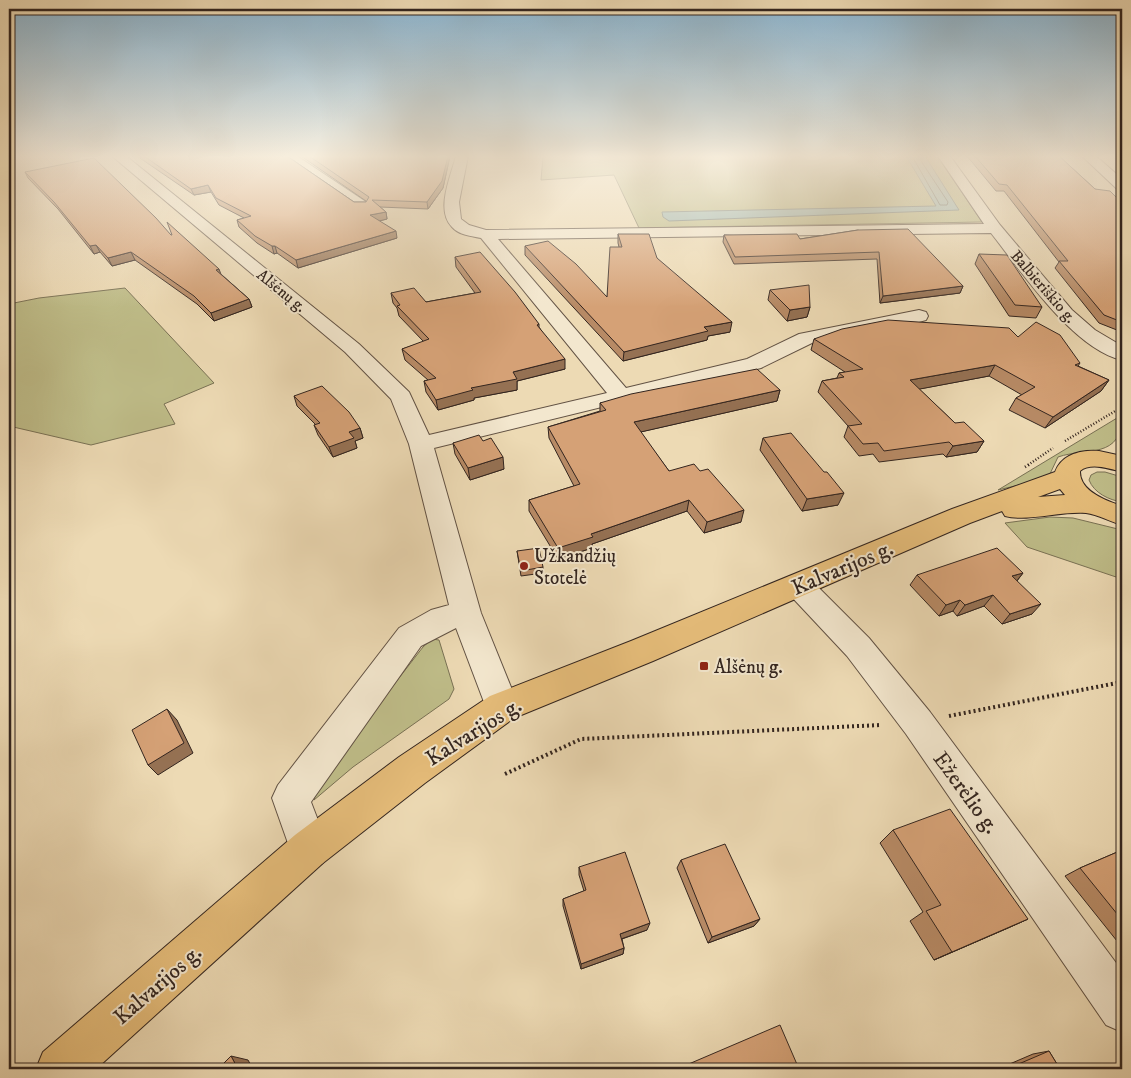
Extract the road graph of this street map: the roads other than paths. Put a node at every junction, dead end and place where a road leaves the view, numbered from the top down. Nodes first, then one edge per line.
1 (179, 206) edge
2 (451, 206) edge
3 (980, 206) edge
4 (995, 228) junction
5 (486, 235) junction
6 (919, 316) dead end
7 (1122, 354) edge
8 (620, 395) junction
9 (421, 444) junction
10 (1117, 457) edge
11 (1067, 477) junction
12 (1092, 504) junction
13 (961, 516) junction
14 (1122, 516) edge
15 (798, 585) junction
16 (466, 613) junction
17 (502, 707) junction
18 (310, 849) junction
19 (1122, 1009) edge
20 (60, 1069) edge

1 - 9 street, Alšėnų g.
2 - 5 street
3 - 4 street, Balbieriškio g.
4 - 5 street
4 - 7 street, Balbieriškio g.
5 - 8 street
6 - 8 street
8 - 9 street
9 - 16 street, Alšėnų g.
10 - 11 main road
11 - 12 main road
11 - 13 main road, Kalvarijos g.
12 - 13 main road, Kalvarijos g.
12 - 14 main road
13 - 15 main road, Kalvarijos g.
15 - 17 main road, Kalvarijos g.
15 - 19 street, Ežerėlio g.
16 - 17 street, Alšėnų g.
16 - 18 street
17 - 18 main road, Kalvarijos g.
18 - 20 main road, Kalvarijos g.

